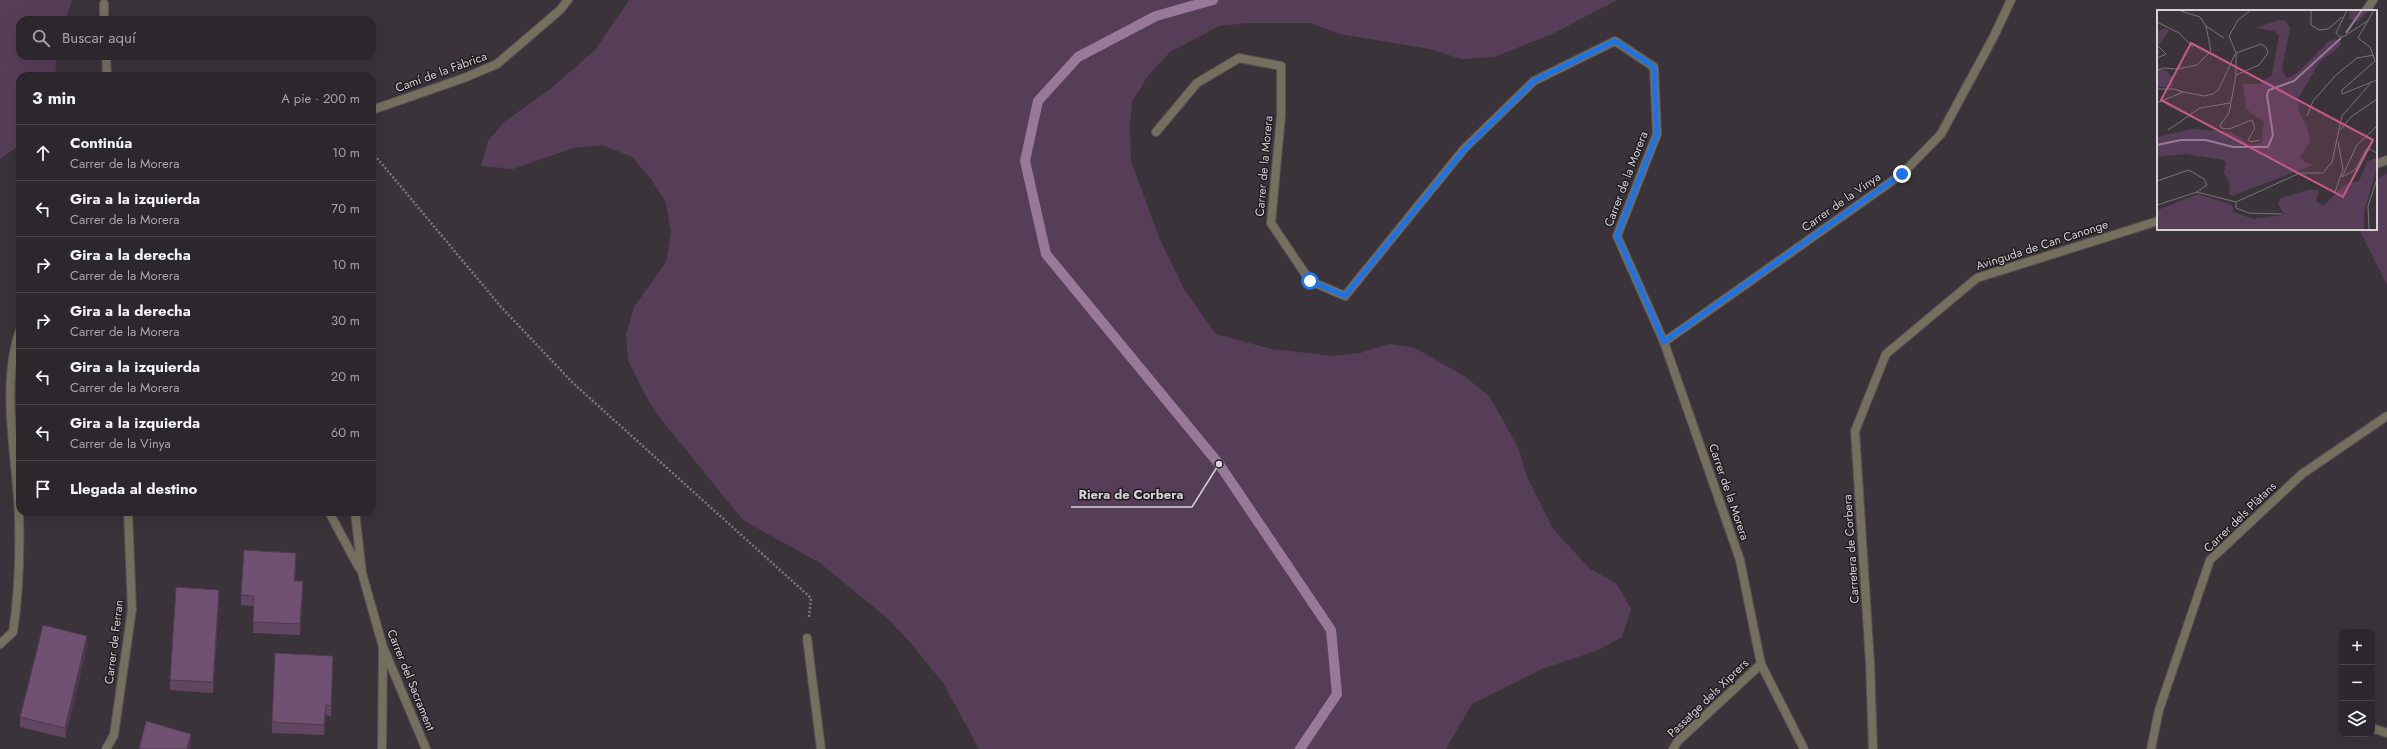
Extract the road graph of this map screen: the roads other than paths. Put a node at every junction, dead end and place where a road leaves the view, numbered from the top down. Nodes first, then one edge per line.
1 (568, 0) edge
2 (2011, 0) edge
3 (2373, 0) edge
4 (104, 4) dead end
5 (2367, 10) edge
6 (104, 16) edge
7 (106, 60) edge
8 (107, 72) edge
9 (376, 109) edge
10 (1156, 132) dead end
11 (2387, 160) edge
12 (2377, 164) edge
13 (2157, 220) edge
14 (16, 341) edge
15 (1664, 342) junction
16 (1886, 354) joint
17 (2387, 416) edge
18 (16, 469) edge
19 (19, 516) edge
20 (128, 516) edge
21 (331, 516) edge
22 (355, 516) edge
23 (362, 573) junction
24 (808, 638) road end
25 (0, 644) edge
26 (383, 647) junction
27 (1761, 664) junction
28 (2375, 729) edge
29 (2387, 733) edge
30 (106, 749) edge
31 (382, 749) edge
32 (426, 749) edge
33 (820, 749) edge
34 (1673, 749) edge
35 (1804, 749) edge
36 (1873, 749) edge
37 (2151, 749) edge

1 - 9 street, Camí de la Fàbrica
2 - 15 street, Carrer de la Vinya
3 - 5 street
4 - 6 street
7 - 8 street
10 - 15 street, Carrer de la Morera
11 - 12 street
13 - 16 street, Avinguda de Can Canonge
14 - 18 street
15 - 27 street, Carrer de la Morera
16 - 36 street, Carretera de Corbera
17 - 37 street, Carrer dels Plàtans
19 - 25 street
20 - 30 street, Carrer de Ferran
21 - 23 street
22 - 23 street
23 - 26 street, Carrer del Sacrament
24 - 33 street
26 - 31 street
26 - 32 street, Carrer del Sacrament
27 - 34 street, Passatge dels Xiprers
27 - 35 street, Carrer de la Morera
28 - 29 street

